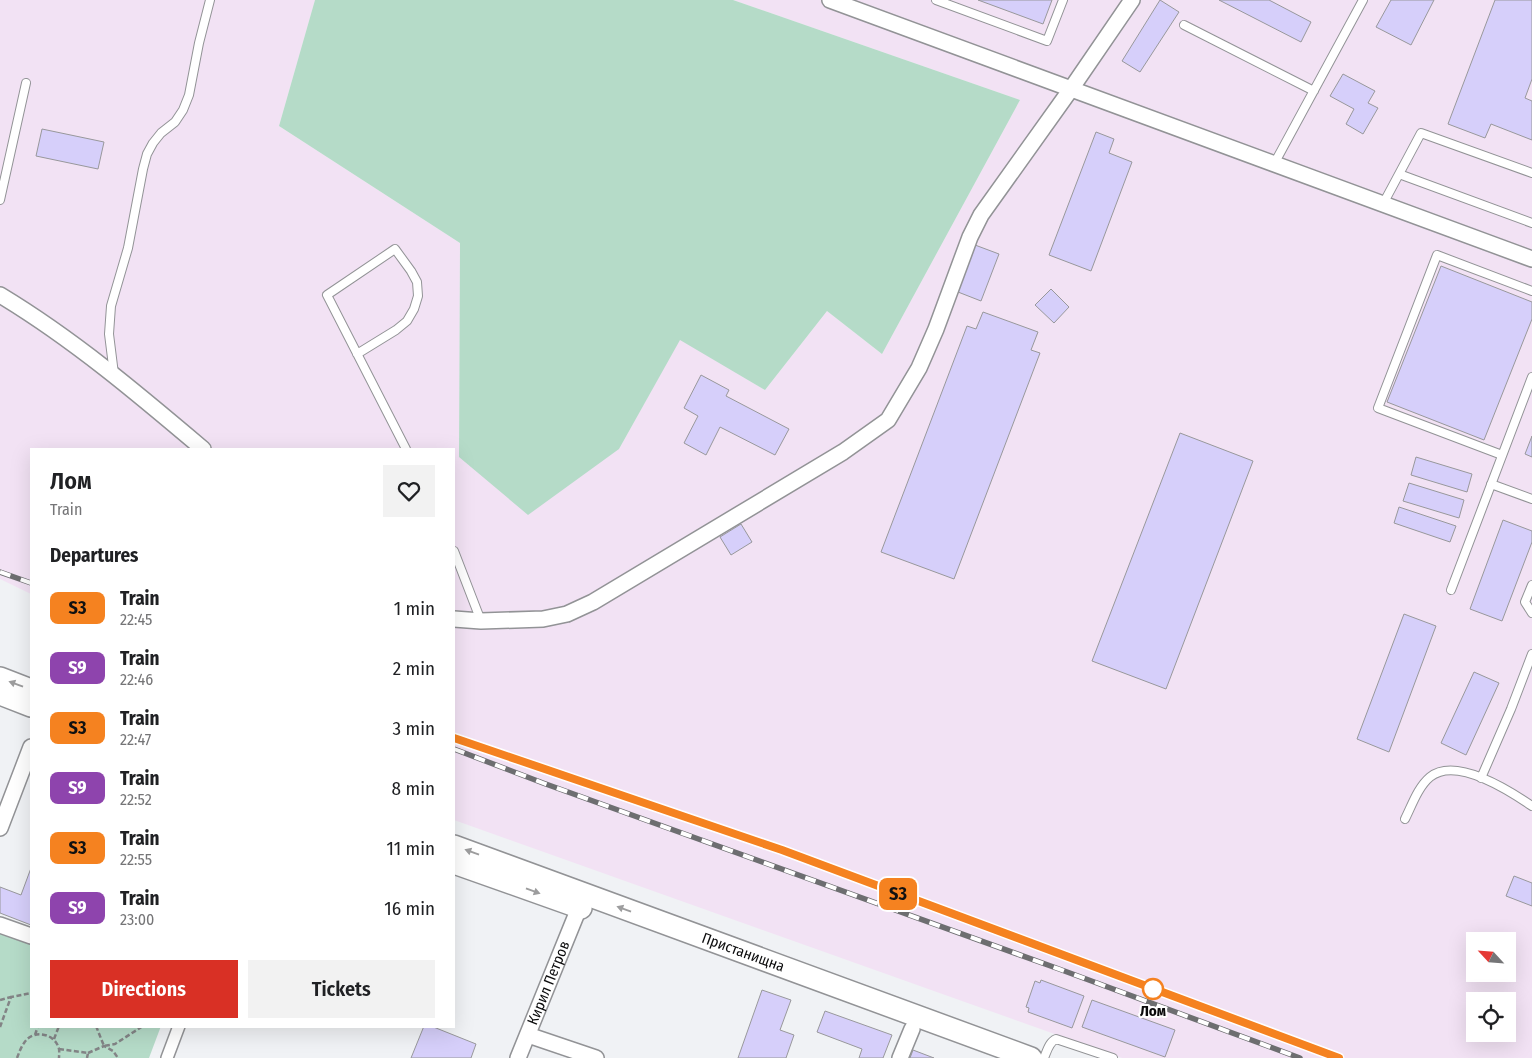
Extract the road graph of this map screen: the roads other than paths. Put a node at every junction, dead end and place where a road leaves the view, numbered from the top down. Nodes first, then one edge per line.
1 (210, 0) edge
2 (830, 0) edge
3 (936, 0) edge
4 (1063, 0) edge
5 (1132, 0) edge
6 (1363, 0) edge
7 (1184, 25) dead end
8 (26, 84) dead end
9 (1071, 89) junction
10 (1314, 91) junction
11 (1274, 164) junction
12 (1532, 173) edge
13 (1398, 174) junction
14 (0, 200) edge
15 (1383, 204) junction
16 (1532, 223) edge
17 (1532, 259) edge
18 (1532, 291) edge
19 (0, 295) edge
20 (357, 354) junction
21 (114, 375) junction
22 (1532, 377) edge
23 (202, 448) edge
24 (405, 448) edge
25 (1502, 455) junction
26 (1491, 484) junction
27 (1532, 499) edge
28 (455, 555) edge
29 (1532, 585) edge
30 (1451, 590) dead end
31 (1532, 613) edge
32 (455, 619) edge
33 (481, 621) junction
34 (1532, 654) edge
35 (0, 678) edge
36 (30, 690) edge
37 (0, 694) edge
38 (30, 706) edge
39 (30, 750) edge
40 (1481, 778) junction
41 (1532, 806) edge
42 (1405, 819) dead end
43 (0, 828) edge
44 (455, 846) edge
45 (455, 863) edge
46 (579, 908) junction
47 (0, 925) edge
48 (30, 936) edge
49 (178, 1028) edge
50 (912, 1029) junction
51 (528, 1035) junction
52 (167, 1058) edge
53 (518, 1058) edge
54 (596, 1058) edge
55 (900, 1058) edge
56 (988, 1058) edge
57 (1031, 1058) edge
58 (1044, 1058) edge
59 (1113, 1058) edge

1 - 21 lane
2 - 9 street
3 - 4 lane
5 - 9 street
6 - 10 lane
7 - 10 lane
8 - 14 lane
9 - 11 street
9 - 33 street
10 - 11 lane
11 - 15 street
12 - 13 lane
13 - 15 lane
13 - 16 lane
15 - 17 street
18 - 25 lane
19 - 21 street
20 - 20 lane
20 - 24 lane
21 - 23 street
22 - 25 lane
25 - 26 lane
26 - 27 lane
26 - 30 lane
28 - 33 lane
29 - 31 lane
32 - 33 street
34 - 40 lane
36 -> 35 main road
37 - 38 main road
39 - 43 street
40 - 41 lane
40 - 42 lane
57 -> 44 main road, Пристанищна
45 -> 46 main road, Пристанищна
46 - 50 main road, Пристанищна
46 - 51 street, Кирил Петров
47 - 48 street
49 - 52 street
50 - 55 street
50 - 56 main road, Пристанищна
51 - 53 street, Кирил Петров
51 - 54 street
58 - 59 lane

